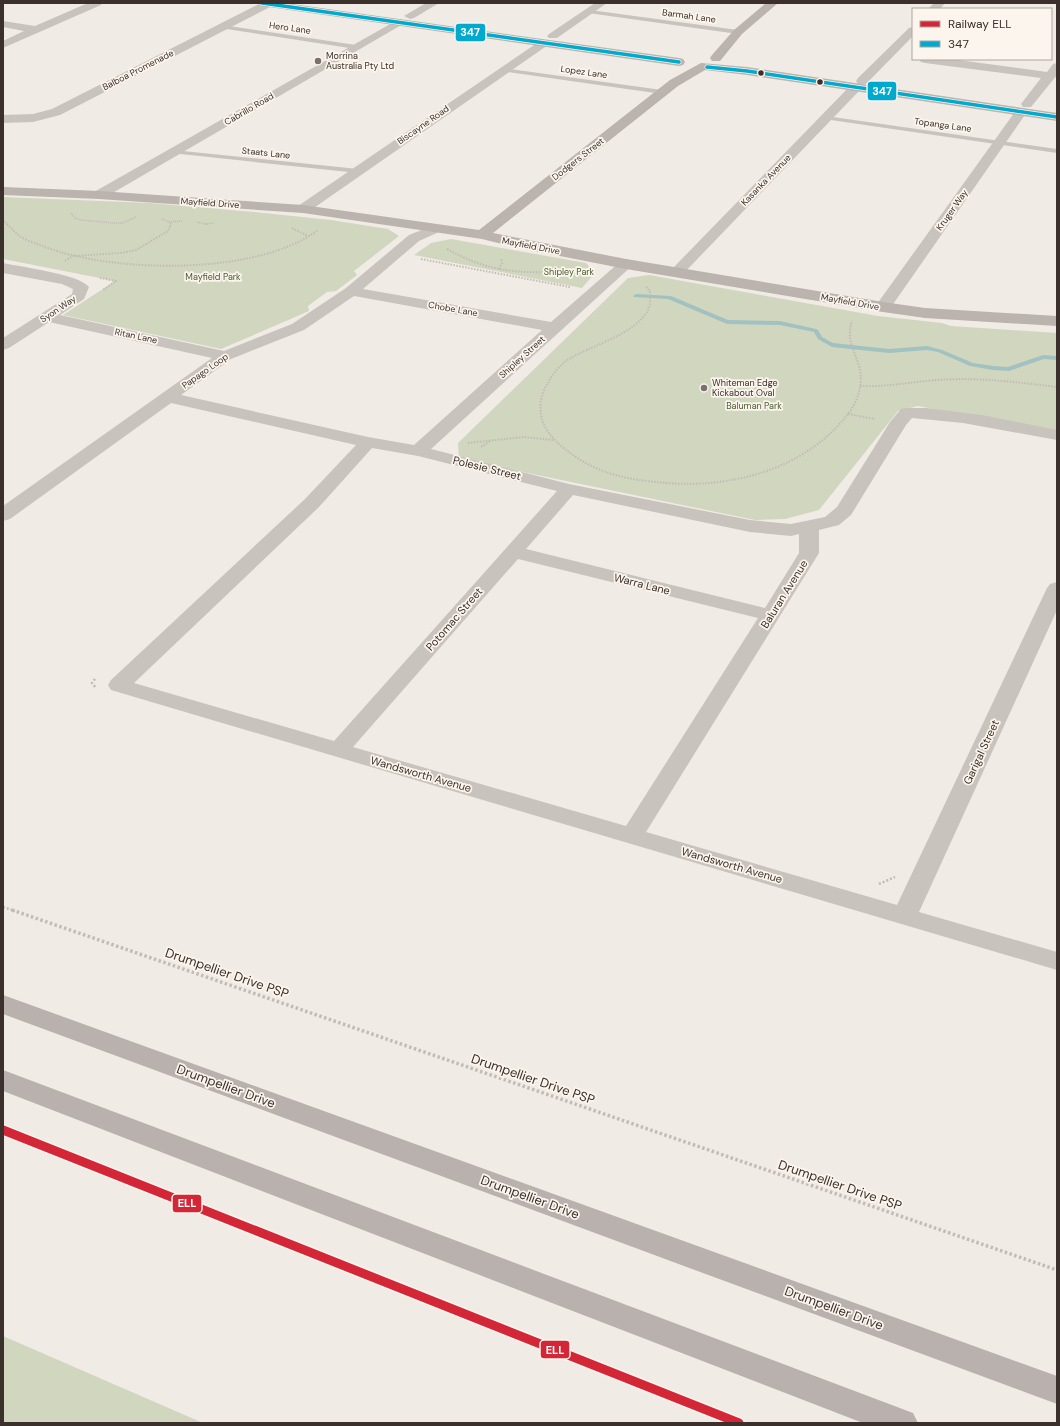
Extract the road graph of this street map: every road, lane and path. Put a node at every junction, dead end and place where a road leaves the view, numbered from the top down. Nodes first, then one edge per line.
1 (265, 3) edge
2 (315, 3) edge
3 (434, 3) edge
4 (602, 3) edge
5 (773, 3) edge
6 (64, 4) dead end
7 (91, 5) edge
8 (590, 12) junction
9 (410, 16) junction
10 (399, 22) junction
11 (3, 24) edge
12 (222, 27) junction
13 (37, 30) junction
14 (912, 31) edge
15 (738, 32) junction
16 (548, 40) junction
17 (3, 45) edge
18 (713, 45) dead end
19 (356, 47) junction
20 (889, 54) junction
21 (901, 56) dead end
22 (684, 60) junction
23 (936, 60) edge
24 (710, 61) junction
25 (503, 70) junction
26 (1053, 71) edge
27 (674, 83) junction
28 (858, 84) junction
29 (662, 92) junction
30 (1024, 108) junction
31 (1057, 108) edge
32 (1057, 117) edge
33 (826, 118) junction
34 (3, 119) edge
35 (1000, 142) junction
36 (1057, 151) edge
37 (173, 152) junction
38 (358, 171) junction
39 (3, 191) edge
40 (99, 195) junction
41 (303, 209) junction
42 (160, 218) dead end
43 (3, 220) edge
44 (322, 227) dead end
45 (434, 229) junction
46 (482, 235) junction
47 (414, 238) junction
48 (73, 256) junction
49 (421, 259) dead end
50 (626, 264) junction
51 (60, 265) dead end
52 (3, 268) edge
53 (560, 272) dead end
54 (677, 272) junction
55 (100, 278) dead end
56 (102, 290) dead end
57 (351, 291) junction
58 (594, 291) junction
59 (651, 293) dead end
60 (883, 307) junction
61 (47, 317) junction
62 (854, 317) dead end
63 (1057, 321) edge
64 (555, 327) junction
65 (3, 345) edge
66 (225, 356) junction
67 (860, 386) junction
68 (1057, 386) edge
69 (167, 397) junction
70 (848, 414) junction
71 (877, 420) dead end
72 (1057, 435) edge
73 (434, 438) junction
74 (553, 440) junction
75 (368, 442) junction
76 (418, 451) junction
77 (569, 489) junction
78 (3, 515) edge
79 (809, 527) junction
80 (513, 552) junction
81 (1057, 588) edge
82 (770, 615) junction
83 (339, 749) junction
84 (632, 836) junction
85 (921, 882) junction
86 (876, 885) dead end
87 (3, 907) edge
88 (905, 916) junction
89 (1057, 961) edge
90 (3, 1004) edge
91 (3, 1080) edge
92 (1057, 1270) edge
93 (1057, 1390) edge
94 (901, 1423) edge

1 - 10 street
1 - 12 street, Balboa Promenade
2 - 9 street
3 - 9 street
4 - 8 street, Biscayne Road
5 - 15 street
6 - 7 street
7 - 13 street
8 - 15 lane, Barmah Lane
8 - 16 street, Biscayne Road
9 - 16 street
10 - 16 street
10 - 19 street, Cabrillo Road
11 - 13 street
12 - 19 lane, Hero Lane
12 - 34 street, Balboa Promenade
13 - 17 street
14 - 20 street, Kasanka Avenue
15 - 18 street
15 - 24 street, Dodgers Street
16 - 22 street
16 - 25 street, Biscayne Road
19 - 37 street, Cabrillo Road
20 - 21 street
20 - 28 street, Kasanka Avenue
22 - 24 street
22 - 27 street, Dodgers Street
23 - 26 street
24 - 27 street, Dodgers Street
24 - 28 street
25 - 29 lane, Lopez Lane
25 - 38 street, Biscayne Road
26 - 30 street, Kruger Way
27 - 29 street, Dodgers Street
28 - 30 street
28 - 33 street, Kasanka Avenue
29 - 46 street, Dodgers Street
30 - 31 street
30 - 32 street
30 - 35 street, Kruger Way
33 - 35 lane, Topanga Lane
33 - 54 street, Kasanka Avenue
35 - 36 lane, Topanga Lane
35 - 60 street, Kruger Way
37 - 38 lane, Staats Lane
37 - 40 street, Cabrillo Road
38 - 41 street, Biscayne Road
39 - 40 street, Mayfield Drive
40 - 41 street, Mayfield Drive
41 - 45 street, Mayfield Drive
42 - 48 path
43 - 48 path
44 - 48 path
45 - 46 street, Mayfield Drive
45 - 47 street, Papago Loop
46 - 50 street, Mayfield Drive
47 - 53 path
47 - 57 street, Papago Loop
48 - 51 path
49 - 58 path
50 - 54 street, Mayfield Drive
50 - 58 street, Shipley Street
52 - 61 street, Syon Way
54 - 60 street, Mayfield Drive
55 - 56 path
57 - 64 street, Chobe Lane
57 - 66 street, Papago Loop
58 - 64 street, Shipley Street
59 - 74 path
60 - 63 street, Mayfield Drive
61 - 65 street, Syon Way
61 - 66 street, Ritan Lane
62 - 67 path
64 - 73 street, Shipley Street
66 - 69 street, Papago Loop
67 - 68 path
67 - 70 path
69 - 75 street, Polesie Street
69 - 78 street, Papago Loop
70 - 71 path
70 - 74 path
72 - 79 street
73 - 74 path
73 - 76 street, Shipley Street
75 - 76 street, Polesie Street
75 - 83 street, Wandsworth Avenue
76 - 77 street, Polesie Street
77 - 79 street, Polesie Street
77 - 80 street, Potomac Street
79 - 82 street, Baluran Avenue
80 - 82 street, Warra Lane
80 - 83 street, Potomac Street
81 - 85 street, Garigal Street
82 - 84 street, Baluran Avenue
83 - 84 street, Wandsworth Avenue
84 - 88 street, Wandsworth Avenue
85 - 86 path
85 - 88 street, Garigal Street
87 - 92 path, Drumpellier Drive PSP
88 - 89 street, Wandsworth Avenue
90 - 93 main road, Drumpellier Drive
91 - 94 main road

